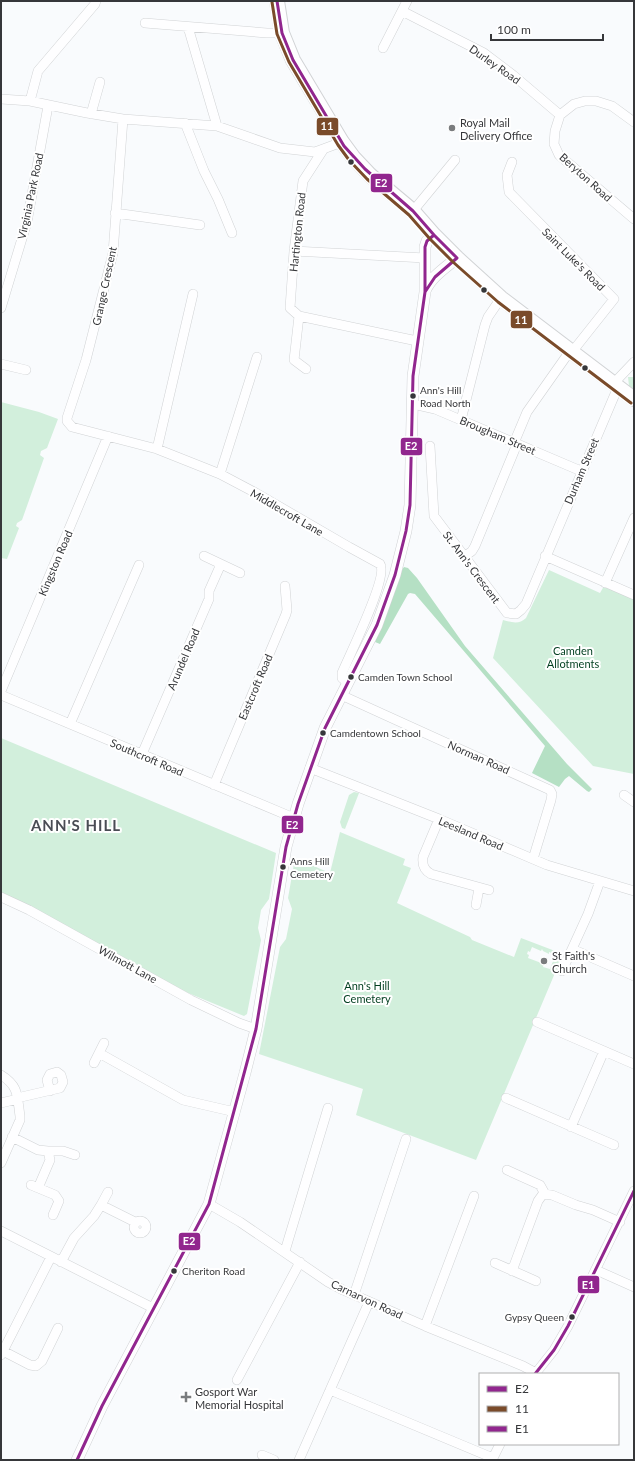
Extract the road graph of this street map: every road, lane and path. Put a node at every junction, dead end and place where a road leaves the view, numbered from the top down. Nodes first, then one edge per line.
1 (277, 1) edge
2 (407, 1) edge
3 (98, 4) edge
4 (402, 11) junction
5 (145, 23) dead end
6 (188, 27) junction
7 (282, 32) junction
8 (383, 48) dead end
9 (100, 82) dead end
10 (1, 99) edge
11 (30, 100) junction
12 (48, 106) junction
13 (91, 114) junction
14 (560, 115) junction
15 (123, 119) junction
16 (634, 122) edge
17 (185, 123) junction
18 (217, 126) junction
19 (342, 142) junction
20 (323, 150) junction
21 (455, 160) dead end
22 (512, 162) dead end
23 (413, 211) junction
24 (116, 213) junction
25 (634, 219) edge
26 (200, 225) dead end
27 (232, 233) dead end
28 (434, 235) junction
29 (294, 250) junction
30 (425, 258) junction
31 (457, 258) junction
32 (425, 292) junction
33 (193, 294) dead end
34 (501, 298) junction
35 (1, 308) edge
36 (299, 316) junction
37 (417, 341) junction
38 (571, 352) junction
39 (257, 357) dead end
40 (634, 362) edge
41 (1, 364) edge
42 (306, 369) dead end
43 (26, 370) dead end
44 (616, 386) junction
45 (634, 399) edge
46 (413, 404) junction
47 (461, 420) junction
48 (69, 424) joint
49 (108, 436) junction
50 (516, 443) junction
51 (430, 446) dead end
52 (157, 449) junction
53 (581, 471) junction
54 (220, 474) junction
55 (634, 518) edge
56 (204, 556) dead end
57 (546, 556) junction
58 (464, 557) junction
59 (221, 564) junction
60 (138, 565) dead end
61 (240, 573) dead end
62 (605, 583) junction
63 (285, 586) dead end
64 (634, 595) edge
65 (348, 683) junction
66 (1, 691) edge
67 (1, 695) edge
68 (341, 695) junction
69 (70, 724) junction
70 (142, 754) junction
71 (310, 768) junction
72 (214, 785) junction
73 (624, 795) dead end
74 (634, 802) edge
75 (294, 818) junction
76 (439, 819) junction
77 (533, 859) junction
78 (600, 881) junction
79 (479, 888) junction
80 (489, 890) dead end
81 (634, 891) edge
82 (1, 897) edge
83 (476, 904) dead end
84 (572, 949) junction
85 (562, 971) dead end
86 (634, 976) edge
87 (537, 1022) dead end
88 (256, 1029) junction
89 (104, 1043) dead end
90 (604, 1051) junction
91 (99, 1053) junction
92 (94, 1063) dead end
93 (634, 1064) edge
94 (1, 1075) edge
95 (50, 1091) dead end
96 (506, 1098) dead end
97 (18, 1099) junction
98 (1, 1103) edge
99 (328, 1108) dead end
100 (235, 1112) junction
101 (571, 1127) junction
102 (12, 1137) junction
103 (406, 1139) dead end
104 (614, 1145) dead end
105 (48, 1151) junction
106 (3, 1152) edge
107 (75, 1155) dead end
108 (1, 1162) edge
109 (507, 1170) dead end
110 (108, 1192) dead end
111 (545, 1194) junction
112 (474, 1196) dead end
113 (633, 1198) edge
114 (209, 1204) junction
115 (101, 1205) junction
116 (53, 1215) dead end
117 (135, 1222) dead end
118 (620, 1222) junction
119 (1, 1231) edge
120 (285, 1251) junction
121 (51, 1257) junction
122 (61, 1262) junction
123 (300, 1262) junction
124 (495, 1263) dead end
125 (596, 1270) junction
126 (512, 1271) junction
127 (536, 1281) dead end
128 (634, 1287) edge
129 (354, 1295) junction
130 (369, 1302) junction
131 (153, 1308) junction
132 (425, 1326) junction
133 (58, 1328) dead end
134 (2, 1353) edge
135 (536, 1373) edge
136 (237, 1380) dead end
137 (330, 1390) junction
138 (500, 1445) edge
139 (262, 1455) dead end
140 (493, 1459) edge
141 (77, 1460) edge
142 (274, 1460) edge
143 (299, 1460) edge

1 - 7 main road
2 - 4 street
3 - 11 street
4 - 8 street
4 - 14 street, Durley Road
5 - 6 street
6 - 7 street
6 - 18 street
7 - 19 main road
9 - 13 street
10 - 11 street
11 - 12 street
12 - 13 street
12 - 35 street, Virginia Park Road
13 - 15 street
14 - 16 street
14 - 25 street, Beryton Road
15 - 17 street
15 - 24 street, Grange Crescent
17 - 18 street
17 - 27 street
18 - 20 street
19 - 20 street
19 - 23 main road
20 - 29 street, Hartington Road
21 - 23 street
22 - 38 street, Saint Luke's Road
23 - 28 main road
24 - 26 street
24 - 48 street, Grange Crescent
28 - 30 street
28 - 31 main road
29 - 30 street
29 - 36 street, Hartington Road
30 - 32 street
31 - 32 street
31 - 34 main road
32 - 37 street
33 - 52 street
34 - 38 main road
34 - 47 street
36 - 37 street
36 - 42 street
37 - 46 street
38 - 44 main road
38 - 50 street
39 - 54 street
40 - 44 street, Durham Street
41 - 43 street
44 - 45 main road
44 - 53 street, Durham Street
46 - 47 street, Brougham Street
46 - 65 street
47 - 50 street, Brougham Street
48 - 49 street, Middlecroft Lane
49 - 52 street, Middlecroft Lane
49 - 66 street, Kingston Road
50 - 53 street, Brougham Street
50 - 58 street
51 - 58 street, St. Ann's Crescent
52 - 54 street, Middlecroft Lane
53 - 57 street, Durham Street
54 - 65 street, Middlecroft Lane
55 - 62 street
56 - 59 street
57 - 58 street, St. Ann's Crescent
57 - 62 street
59 - 61 street
59 - 70 street, Arundel Road
60 - 69 street
62 - 64 street
63 - 72 street, Eastcroft Road
65 - 68 street
67 - 69 street, Southcroft Road
68 - 71 street
68 - 77 street, Norman Road
69 - 70 street, Southcroft Road
70 - 72 street, Southcroft Road
71 - 75 street
71 - 76 street, Leesland Road
72 - 75 street, Southcroft Road
73 - 74 street
75 - 88 street
76 - 77 street, Leesland Road
76 - 79 street
77 - 78 street, Leesland Road
78 - 81 street, Leesland Road
78 - 84 street
79 - 80 street
79 - 83 street
82 - 88 street, Wilmott Lane
84 - 85 street
84 - 86 street
87 - 90 street
88 - 100 street
89 - 91 street
90 - 93 street
90 - 101 street
91 - 92 street
91 - 100 street
94 - 97 street
95 - 97 street
96 - 101 street
97 - 98 street
97 - 102 street
99 - 120 street
100 - 114 street
101 - 104 street
102 - 105 street
102 - 106 street
103 - 129 street
105 - 107 street
105 - 116 street
106 - 108 street
109 - 111 street
110 - 115 street
111 - 118 street
111 - 126 street
112 - 132 street
113 - 118 street
114 - 120 street, Carnarvon Road
114 - 131 street
115 - 117 street
115 - 122 street
118 - 125 street
119 - 121 street
120 - 123 street, Carnarvon Road
121 - 122 street
121 - 134 street
122 - 131 street
123 - 129 street, Carnarvon Road
123 - 136 street
124 - 126 street
125 - 128 street
125 - 135 street
126 - 127 street
129 - 130 street, Carnarvon Road
130 - 132 street, Carnarvon Road
130 - 137 street
131 - 141 street
132 - 135 street, Carnarvon Road
133 - 134 street
137 - 140 street
137 - 143 street
138 - 140 street
139 - 142 street

